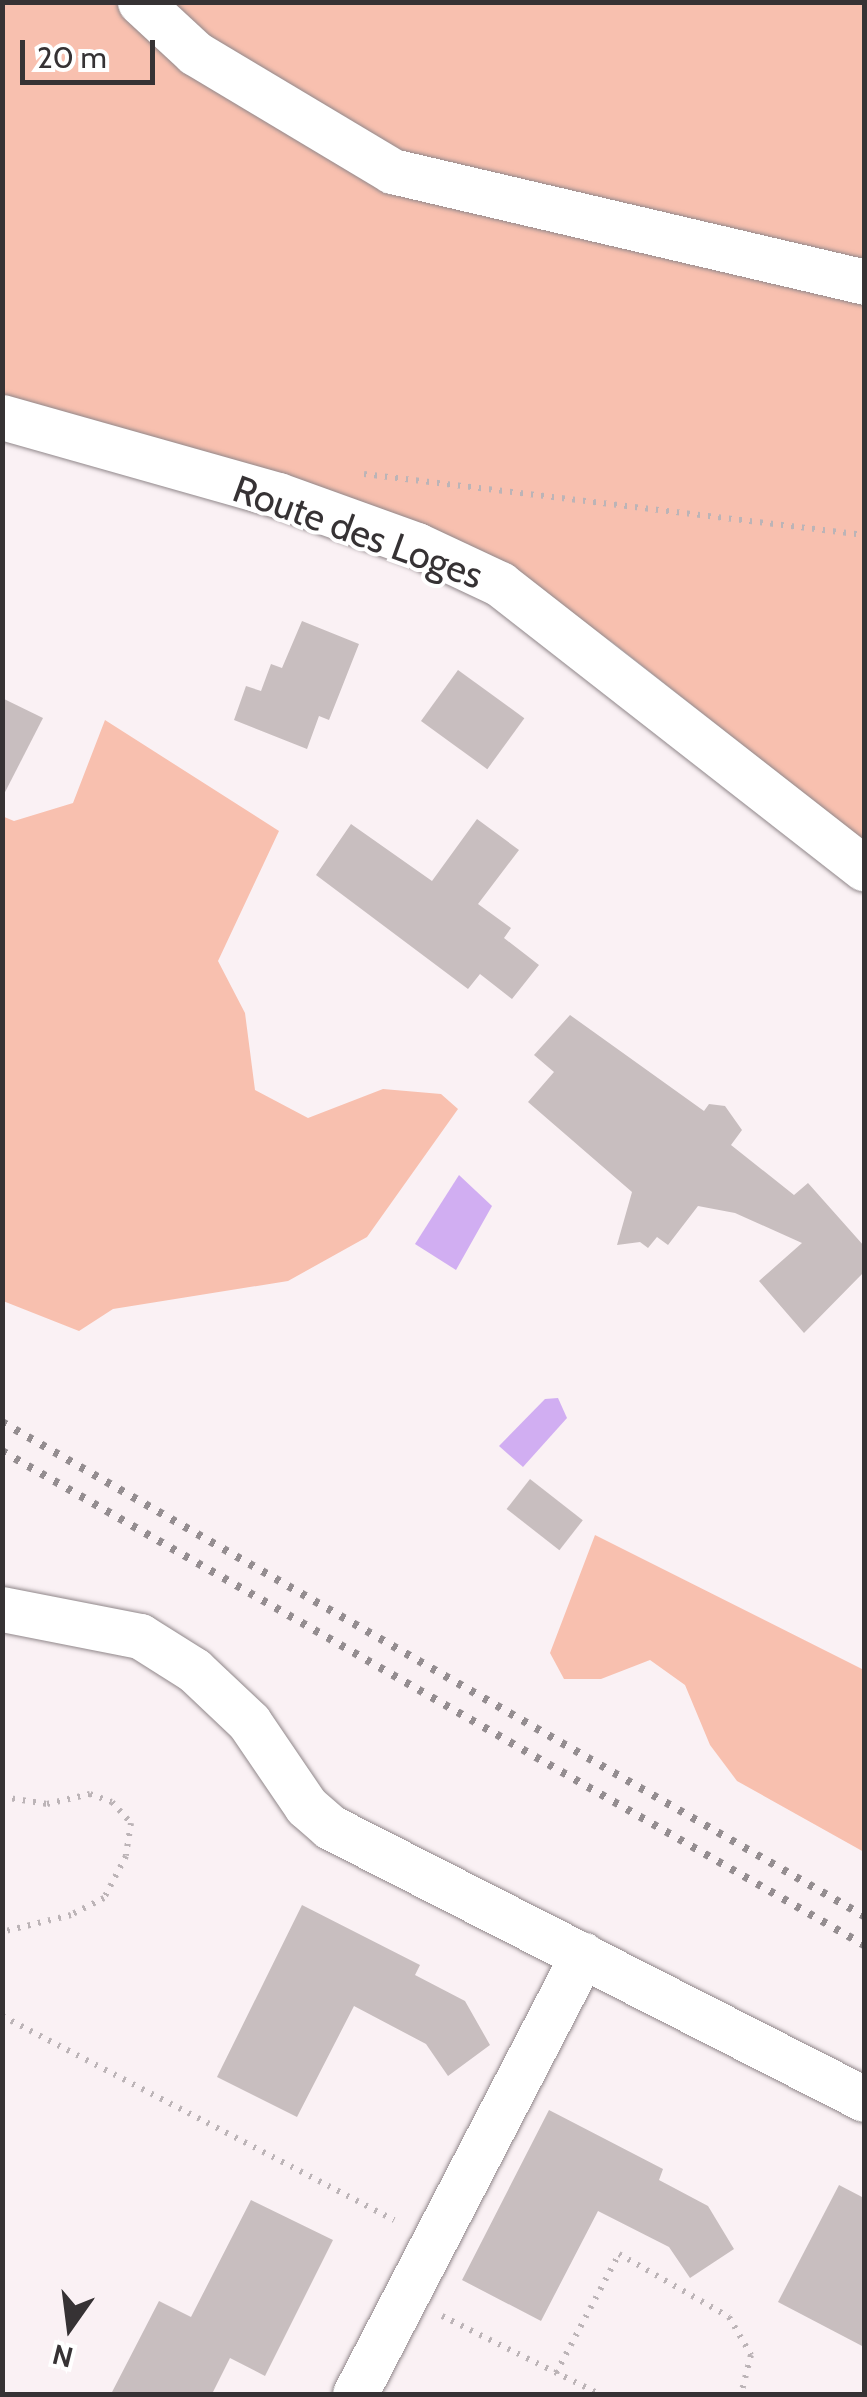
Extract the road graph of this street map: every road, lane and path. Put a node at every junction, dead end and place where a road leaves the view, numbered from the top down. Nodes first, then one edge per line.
1 (140, 2) edge
2 (864, 282) edge
3 (2, 417) edge
4 (351, 473) dead end
5 (864, 535) edge
6 (864, 868) edge
7 (2, 1609) edge
8 (2, 1796) edge
9 (2, 1932) edge
10 (583, 1956) junction
11 (2, 2016) edge
12 (864, 2098) edge
13 (434, 2242) junction
14 (405, 2298) junction
15 (556, 2373) junction
16 (355, 2394) edge
17 (599, 2394) edge
18 (741, 2394) edge

1 - 2 street
3 - 6 street, Route des Loges
4 - 5 path
7 - 10 street
8 - 9 path
10 - 12 street
10 - 13 street
11 - 13 path
13 - 14 street
14 - 15 path
14 - 16 street
15 - 17 path
15 - 18 path

